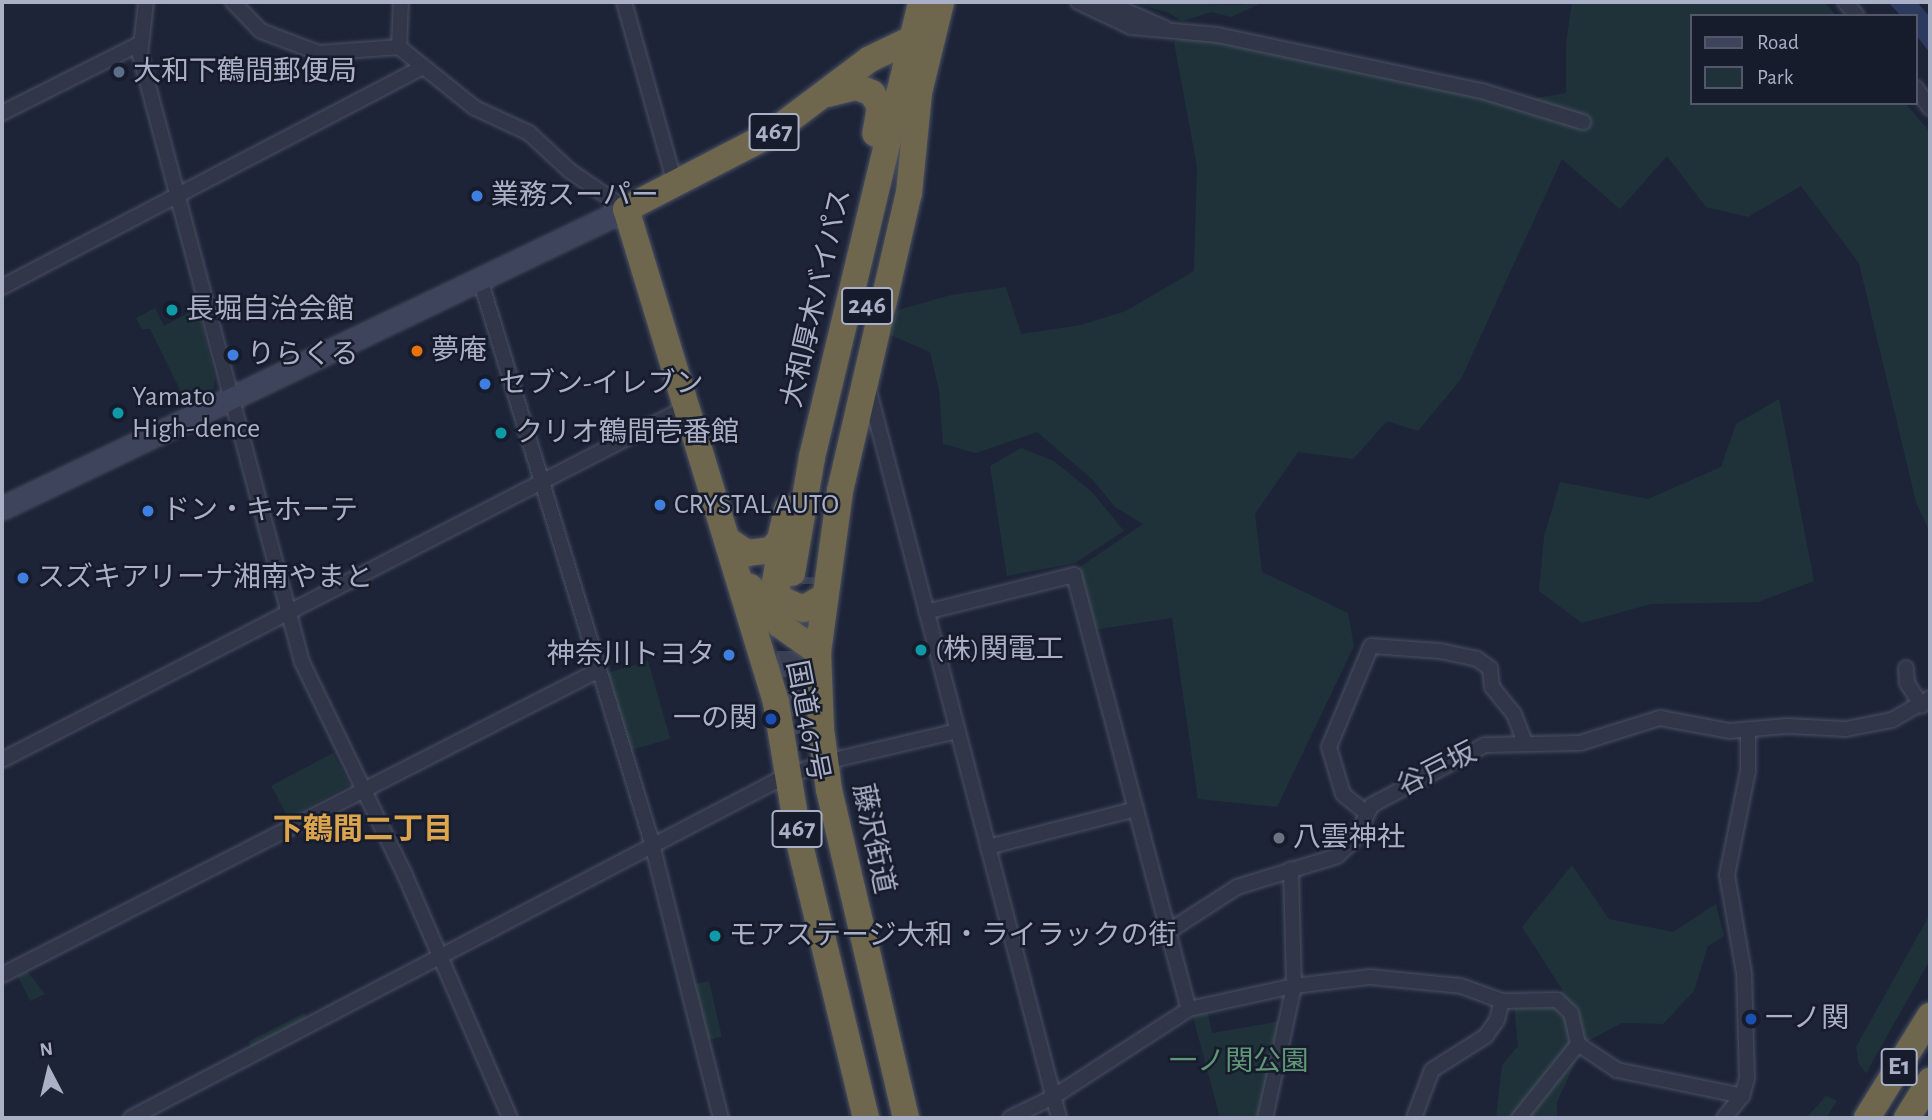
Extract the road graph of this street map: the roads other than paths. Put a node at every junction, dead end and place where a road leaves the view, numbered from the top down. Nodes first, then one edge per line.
1 (146, 2) edge
2 (233, 2) edge
3 (401, 2) edge
4 (624, 2) edge
5 (921, 2) edge
6 (941, 2) edge
7 (1078, 2) edge
8 (1106, 2) edge
9 (1170, 30) junction
10 (922, 38) junction
11 (139, 44) junction
12 (399, 47) junction
13 (422, 67) junction
14 (1918, 91) edge
15 (919, 92) junction
16 (827, 94) junction
17 (1930, 108) edge
18 (2, 113) edge
19 (1583, 122) dead end
20 (881, 137) junction
21 (675, 184) junction
22 (177, 194) junction
23 (626, 209) junction
24 (480, 279) junction
25 (2, 287) edge
26 (865, 376) junction
27 (232, 397) junction
28 (687, 407) junction
29 (541, 482) junction
30 (2, 508) edge
31 (784, 529) junction
32 (729, 541) junction
33 (809, 582) junction
34 (289, 612) junction
35 (926, 612) junction
36 (809, 647) junction
37 (766, 666) junction
38 (1906, 668) dead end
39 (599, 670) junction
40 (1926, 702) edge
41 (1748, 730) junction
42 (957, 731) junction
43 (1525, 742) junction
44 (2, 760) edge
45 (825, 762) junction
46 (787, 777) junction
47 (363, 790) junction
48 (1136, 809) junction
49 (1365, 812) junction
50 (653, 845) junction
51 (988, 848) junction
52 (1292, 869) junction
53 (1169, 931) junction
54 (440, 959) junction
55 (2, 975) edge
56 (1294, 986) junction
57 (1502, 1001) junction
58 (1189, 1009) junction
59 (1930, 1016) edge
60 (1578, 1044) junction
61 (1930, 1082) edge
62 (1742, 1096) junction
63 (1053, 1097) junction
64 (131, 1118) edge
65 (510, 1118) edge
66 (721, 1118) edge
67 (866, 1118) edge
68 (906, 1118) edge
69 (1010, 1118) edge
70 (1059, 1118) edge
71 (1265, 1118) edge
72 (1413, 1118) edge
73 (1519, 1118) edge
74 (1724, 1118) edge
75 (1867, 1118) edge
76 (1907, 1118) edge

1 - 11 street
2 - 12 street
3 - 12 street
4 - 21 street
5 - 10 highway, 246
6 - 10 highway, 246
7 - 9 street
8 - 9 street
9 - 19 street
10 - 15 highway, 大和厚木バイパス / 246
10 - 16 highway, 467
10 - 20 highway, 大和厚木バイパス / 246
11 - 18 street
11 - 22 street
12 - 13 street
13 - 22 street
13 - 23 street
14 - 17 street
15 - 26 highway
15 - 33 highway, 大和厚木バイパス / 246
16 - 20 highway
16 - 21 highway, 467
20 - 31 highway, 246
20 - 33 highway, 大和厚木バイパス / 246
21 - 23 highway, 467
22 - 25 street
22 - 27 street
23 - 24 street
23 - 28 highway, 国道467号 / 467
24 - 27 street
24 - 29 street
26 - 33 highway
26 - 35 street
27 - 30 street
27 - 34 street
28 - 29 street
28 - 32 highway, 国道467号 / 467
29 - 34 street
29 - 39 street
31 - 32 highway
31 - 33 highway
32 - 36 highway, 国道467号 / 467
32 - 37 highway, 国道467号 / 467
33 - 36 highway, 藤沢街道
34 - 44 street
34 - 47 street
35 - 42 street
35 - 48 street
36 - 37 highway
36 - 45 highway, 藤沢街道 / 467
37 - 46 highway, 国道467号 / 467
38 - 40 street
39 - 47 street
39 - 50 street
40 - 41 street, 谷戸坂
41 - 43 street, 谷戸坂
41 - 62 street
42 - 45 street
42 - 51 street
43 - 49 street, 谷戸坂
43 - 49 street
45 - 46 street
45 - 68 highway, 藤沢街道 / 467
46 - 50 street
46 - 67 highway, 国道467号 / 467
47 - 54 street
47 - 55 street
48 - 51 street
48 - 53 street
49 - 52 street, 谷戸坂
50 - 54 street
50 - 66 street
51 - 63 street
52 - 53 street, 谷戸坂
52 - 56 street
53 - 58 street
54 - 64 street
54 - 65 street
56 - 57 street
56 - 58 street
56 - 71 street
57 - 60 street
57 - 72 street
58 - 63 street
59 - 75 highway, E1
60 - 62 street
60 - 73 street
61 - 76 highway, E1
62 - 74 street
63 - 69 street
63 - 70 street

